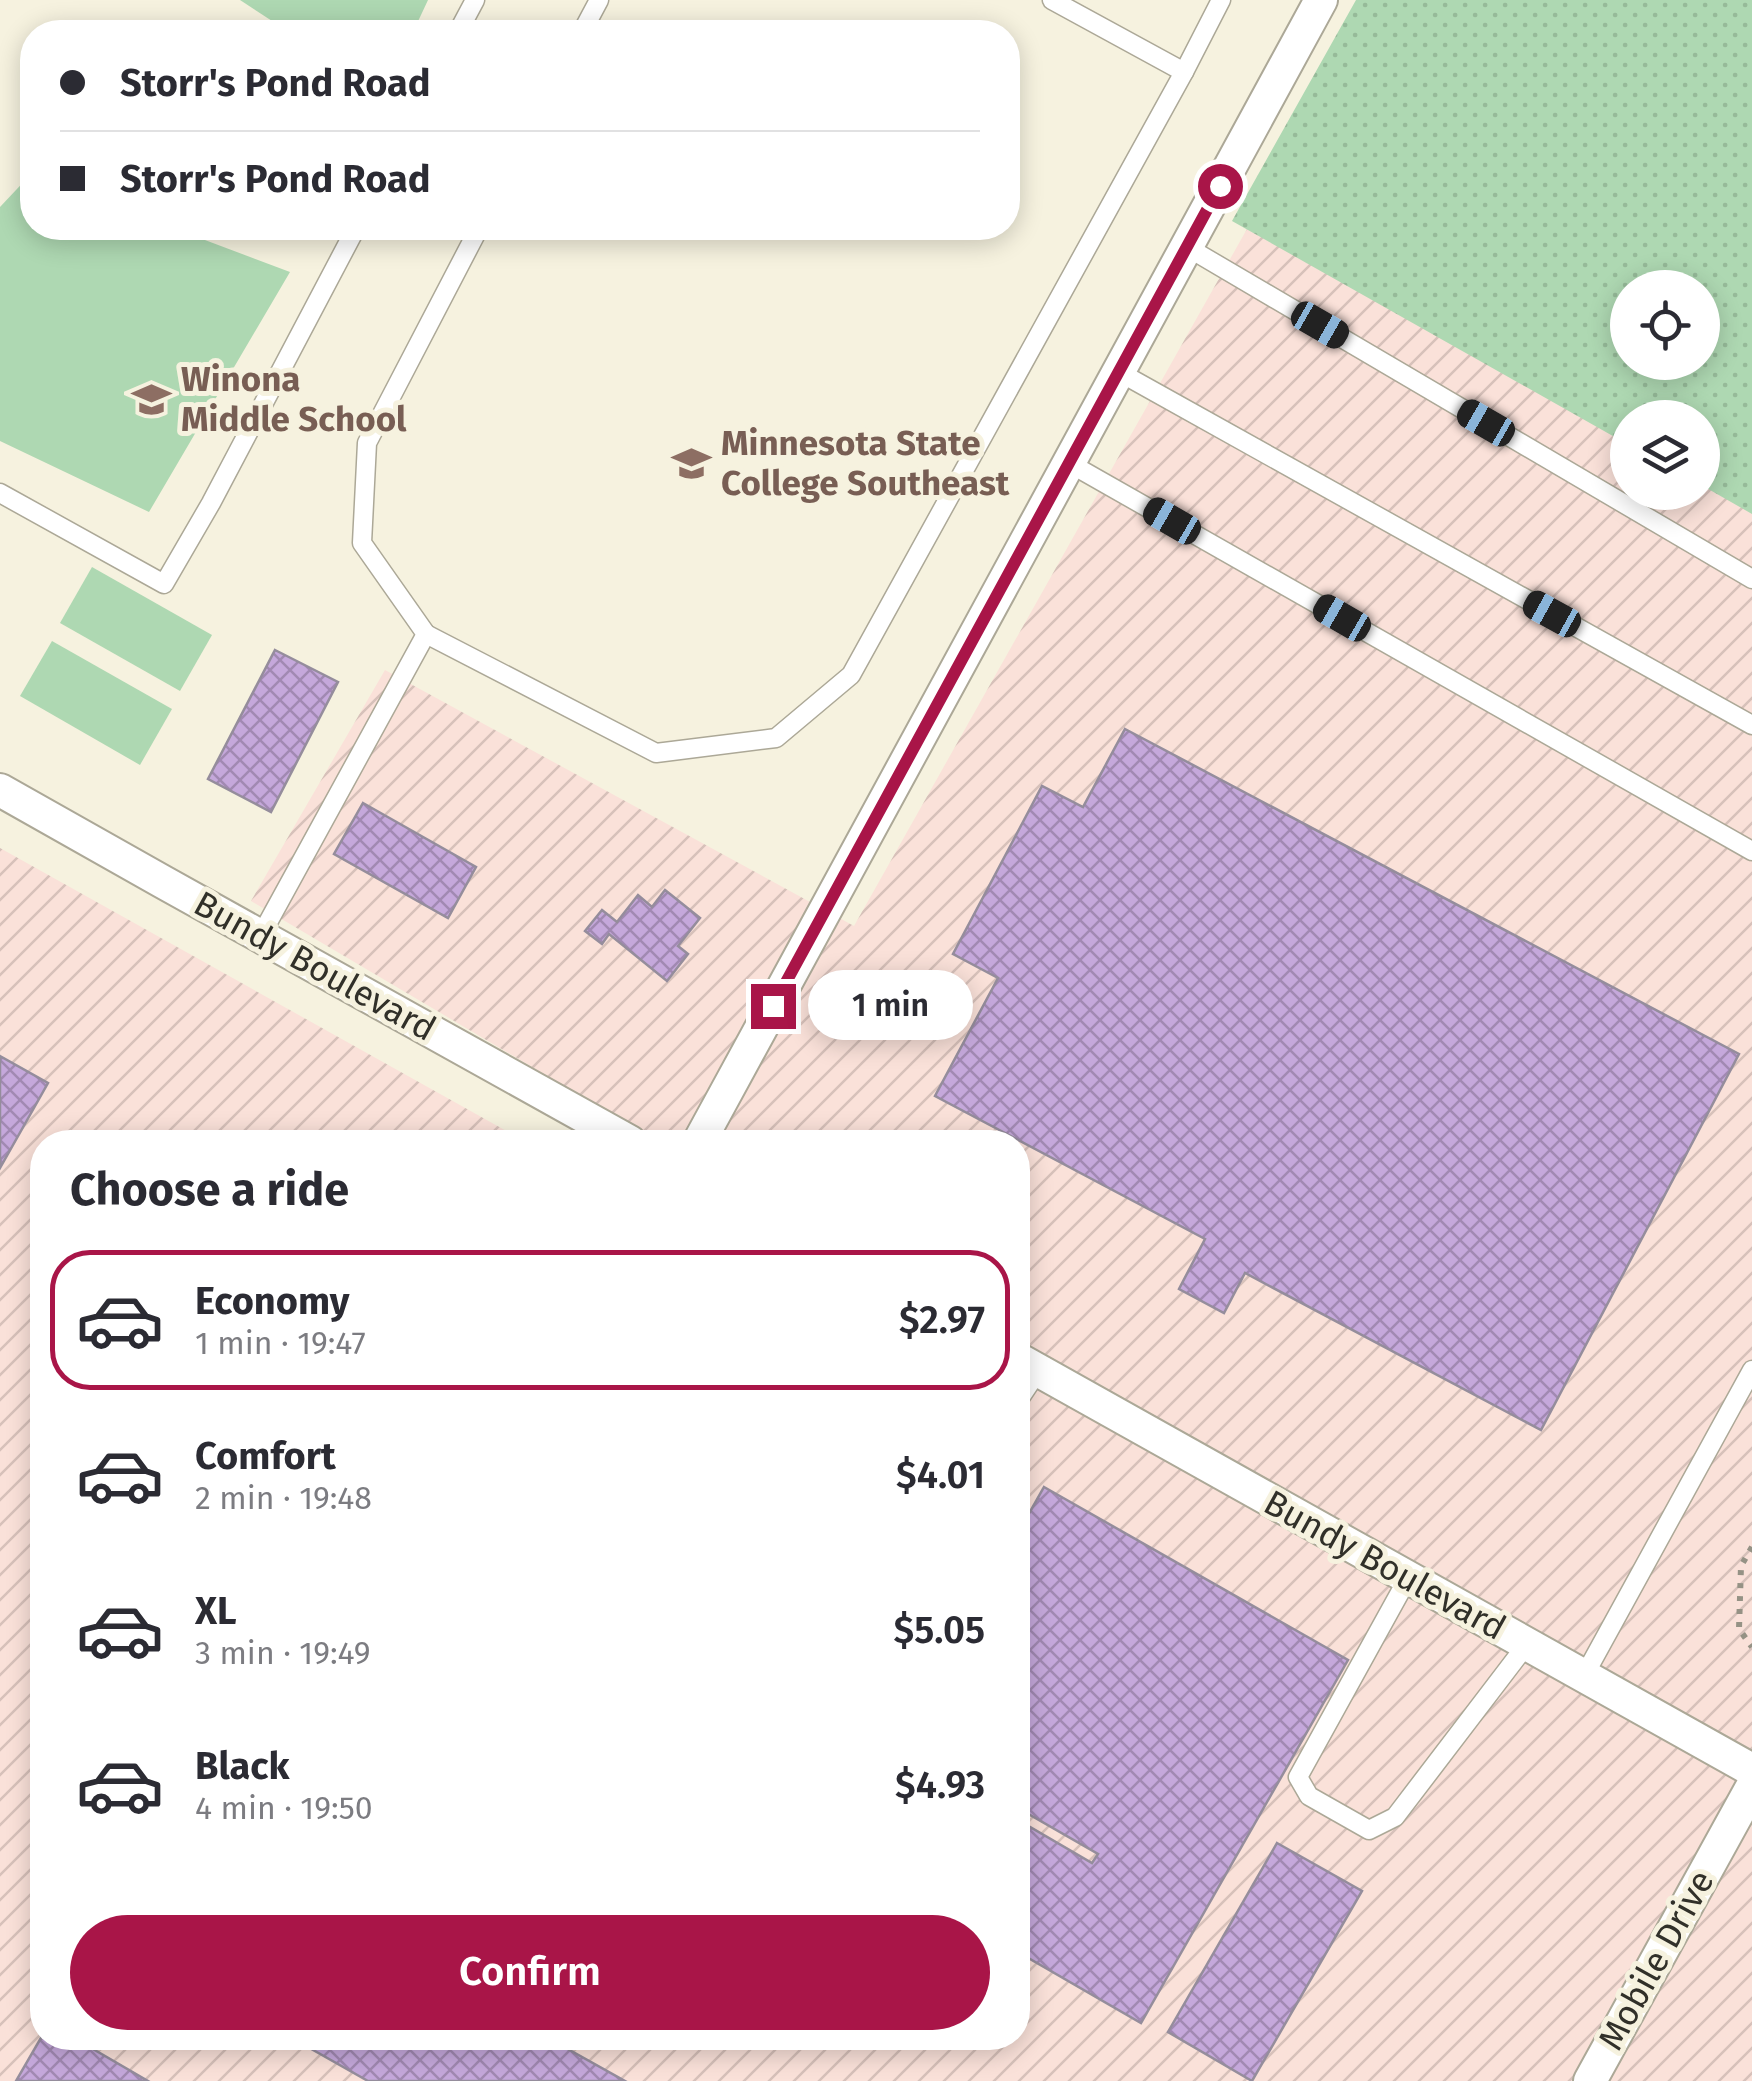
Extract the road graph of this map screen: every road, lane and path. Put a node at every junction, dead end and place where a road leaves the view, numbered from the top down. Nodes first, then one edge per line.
1 (1052, 0) edge
2 (1220, 0) edge
3 (1321, 0) edge
4 (1184, 72) junction
5 (350, 240) edge
6 (474, 240) edge
7 (1187, 247) junction
8 (1119, 372) junction
9 (1070, 462) junction
10 (0, 493) edge
11 (1752, 579) edge
12 (426, 634) junction
13 (1752, 725) edge
14 (0, 790) edge
15 (1752, 851) edge
16 (260, 938) junction
17 (609, 1130) edge
18 (706, 1130) edge
19 (1030, 1366) edge
20 (1752, 1370) edge
21 (1752, 1547) edge
22 (1408, 1578) junction
23 (1527, 1644) junction
24 (1752, 1647) edge
25 (1584, 1676) junction
26 (1752, 1770) edge
27 (1752, 1787) edge
28 (1590, 2081) edge

1 - 4 lane
2 - 4 lane
3 - 7 street
4 - 12 lane
5 - 10 lane
6 - 12 lane
7 - 8 street
7 - 11 lane
8 - 9 street
8 - 13 lane
9 - 15 lane
9 - 18 street
12 - 16 lane
14 - 16 street, Bundy Boulevard
16 - 17 street, Bundy Boulevard
19 - 22 street, Bundy Boulevard
20 - 25 lane
21 - 24 path
22 - 23 street, Bundy Boulevard
22 - 23 lane
23 - 25 street, Bundy Boulevard
25 - 26 street, Bundy Boulevard
27 - 28 street, Mobile Drive

